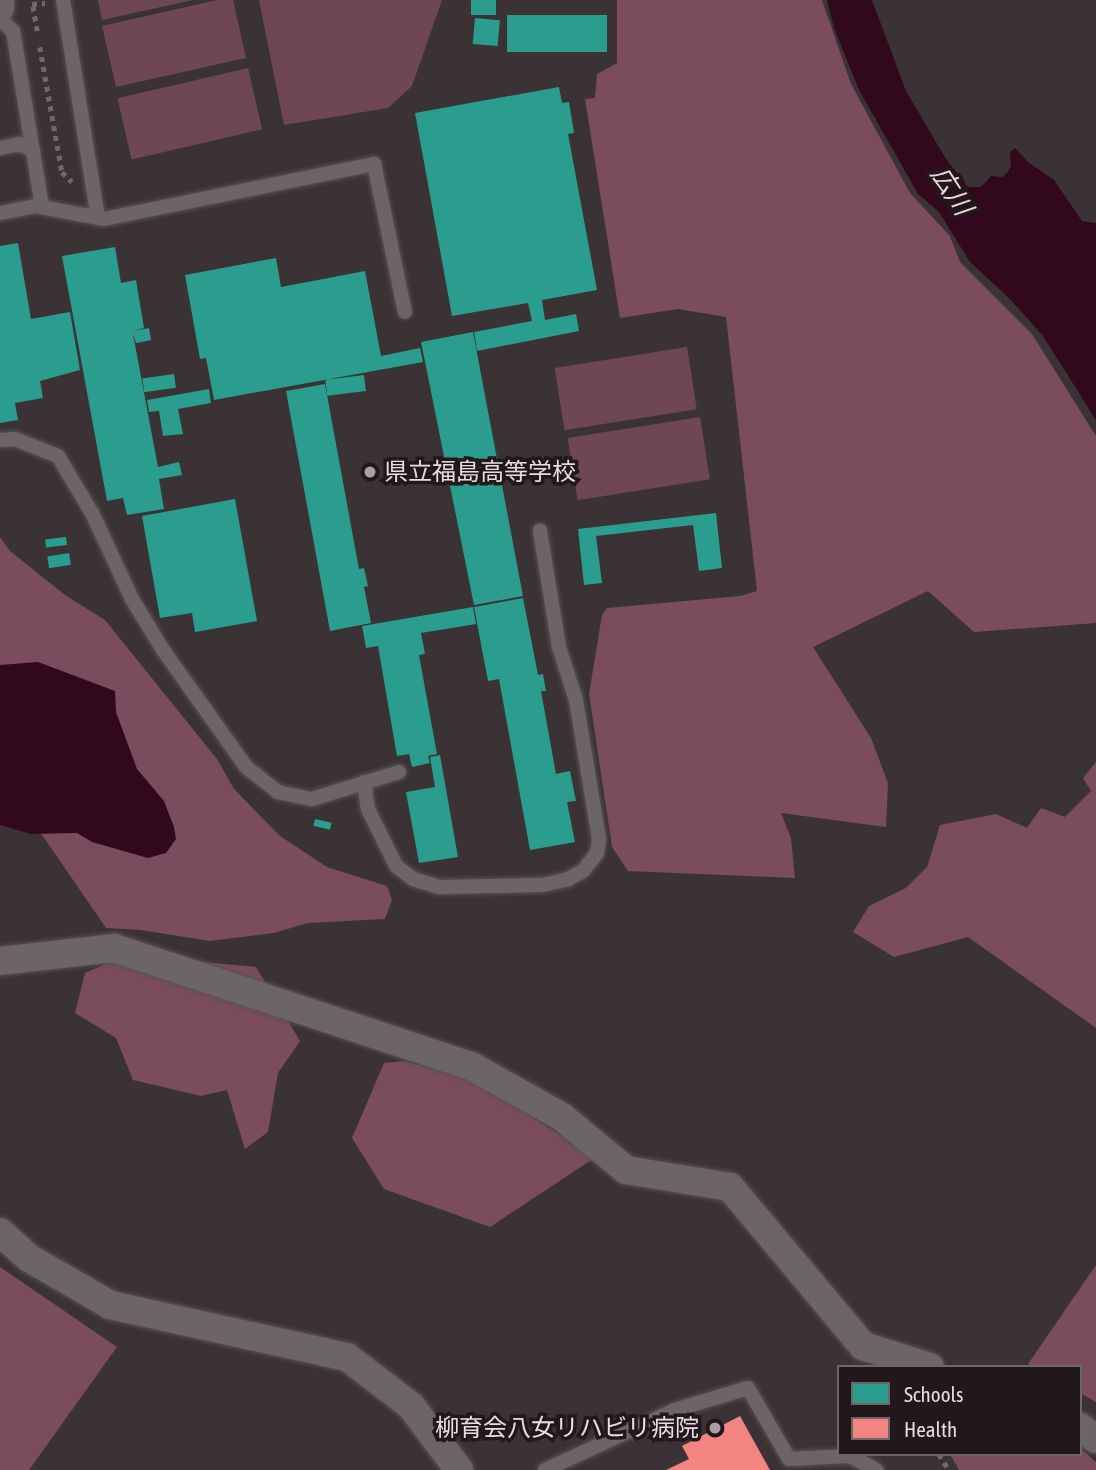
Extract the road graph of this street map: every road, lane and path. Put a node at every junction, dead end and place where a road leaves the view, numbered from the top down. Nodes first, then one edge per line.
1 (0, 0) edge
2 (63, 0) edge
3 (0, 8) edge
4 (0, 19) edge
5 (0, 148) edge
6 (33, 150) junction
7 (94, 193) junction
8 (42, 207) junction
9 (0, 213) edge
10 (98, 218) junction
11 (405, 312) dead end
12 (0, 440) edge
13 (540, 531) dead end
14 (398, 772) dead end
15 (364, 782) junction
16 (0, 961) edge
17 (0, 1232) edge
18 (924, 1365) edge
19 (459, 1470) edge
20 (545, 1470) edge
21 (876, 1470) edge

1 - 3 street
2 - 7 lane
2 - 7 path
4 - 6 lane
5 - 6 lane
6 - 8 lane
7 - 10 lane
8 - 9 lane
8 - 10 lane
10 - 11 lane
12 - 15 lane
13 - 15 lane
14 - 15 lane
16 - 18 street
17 - 19 street
20 - 21 lane

